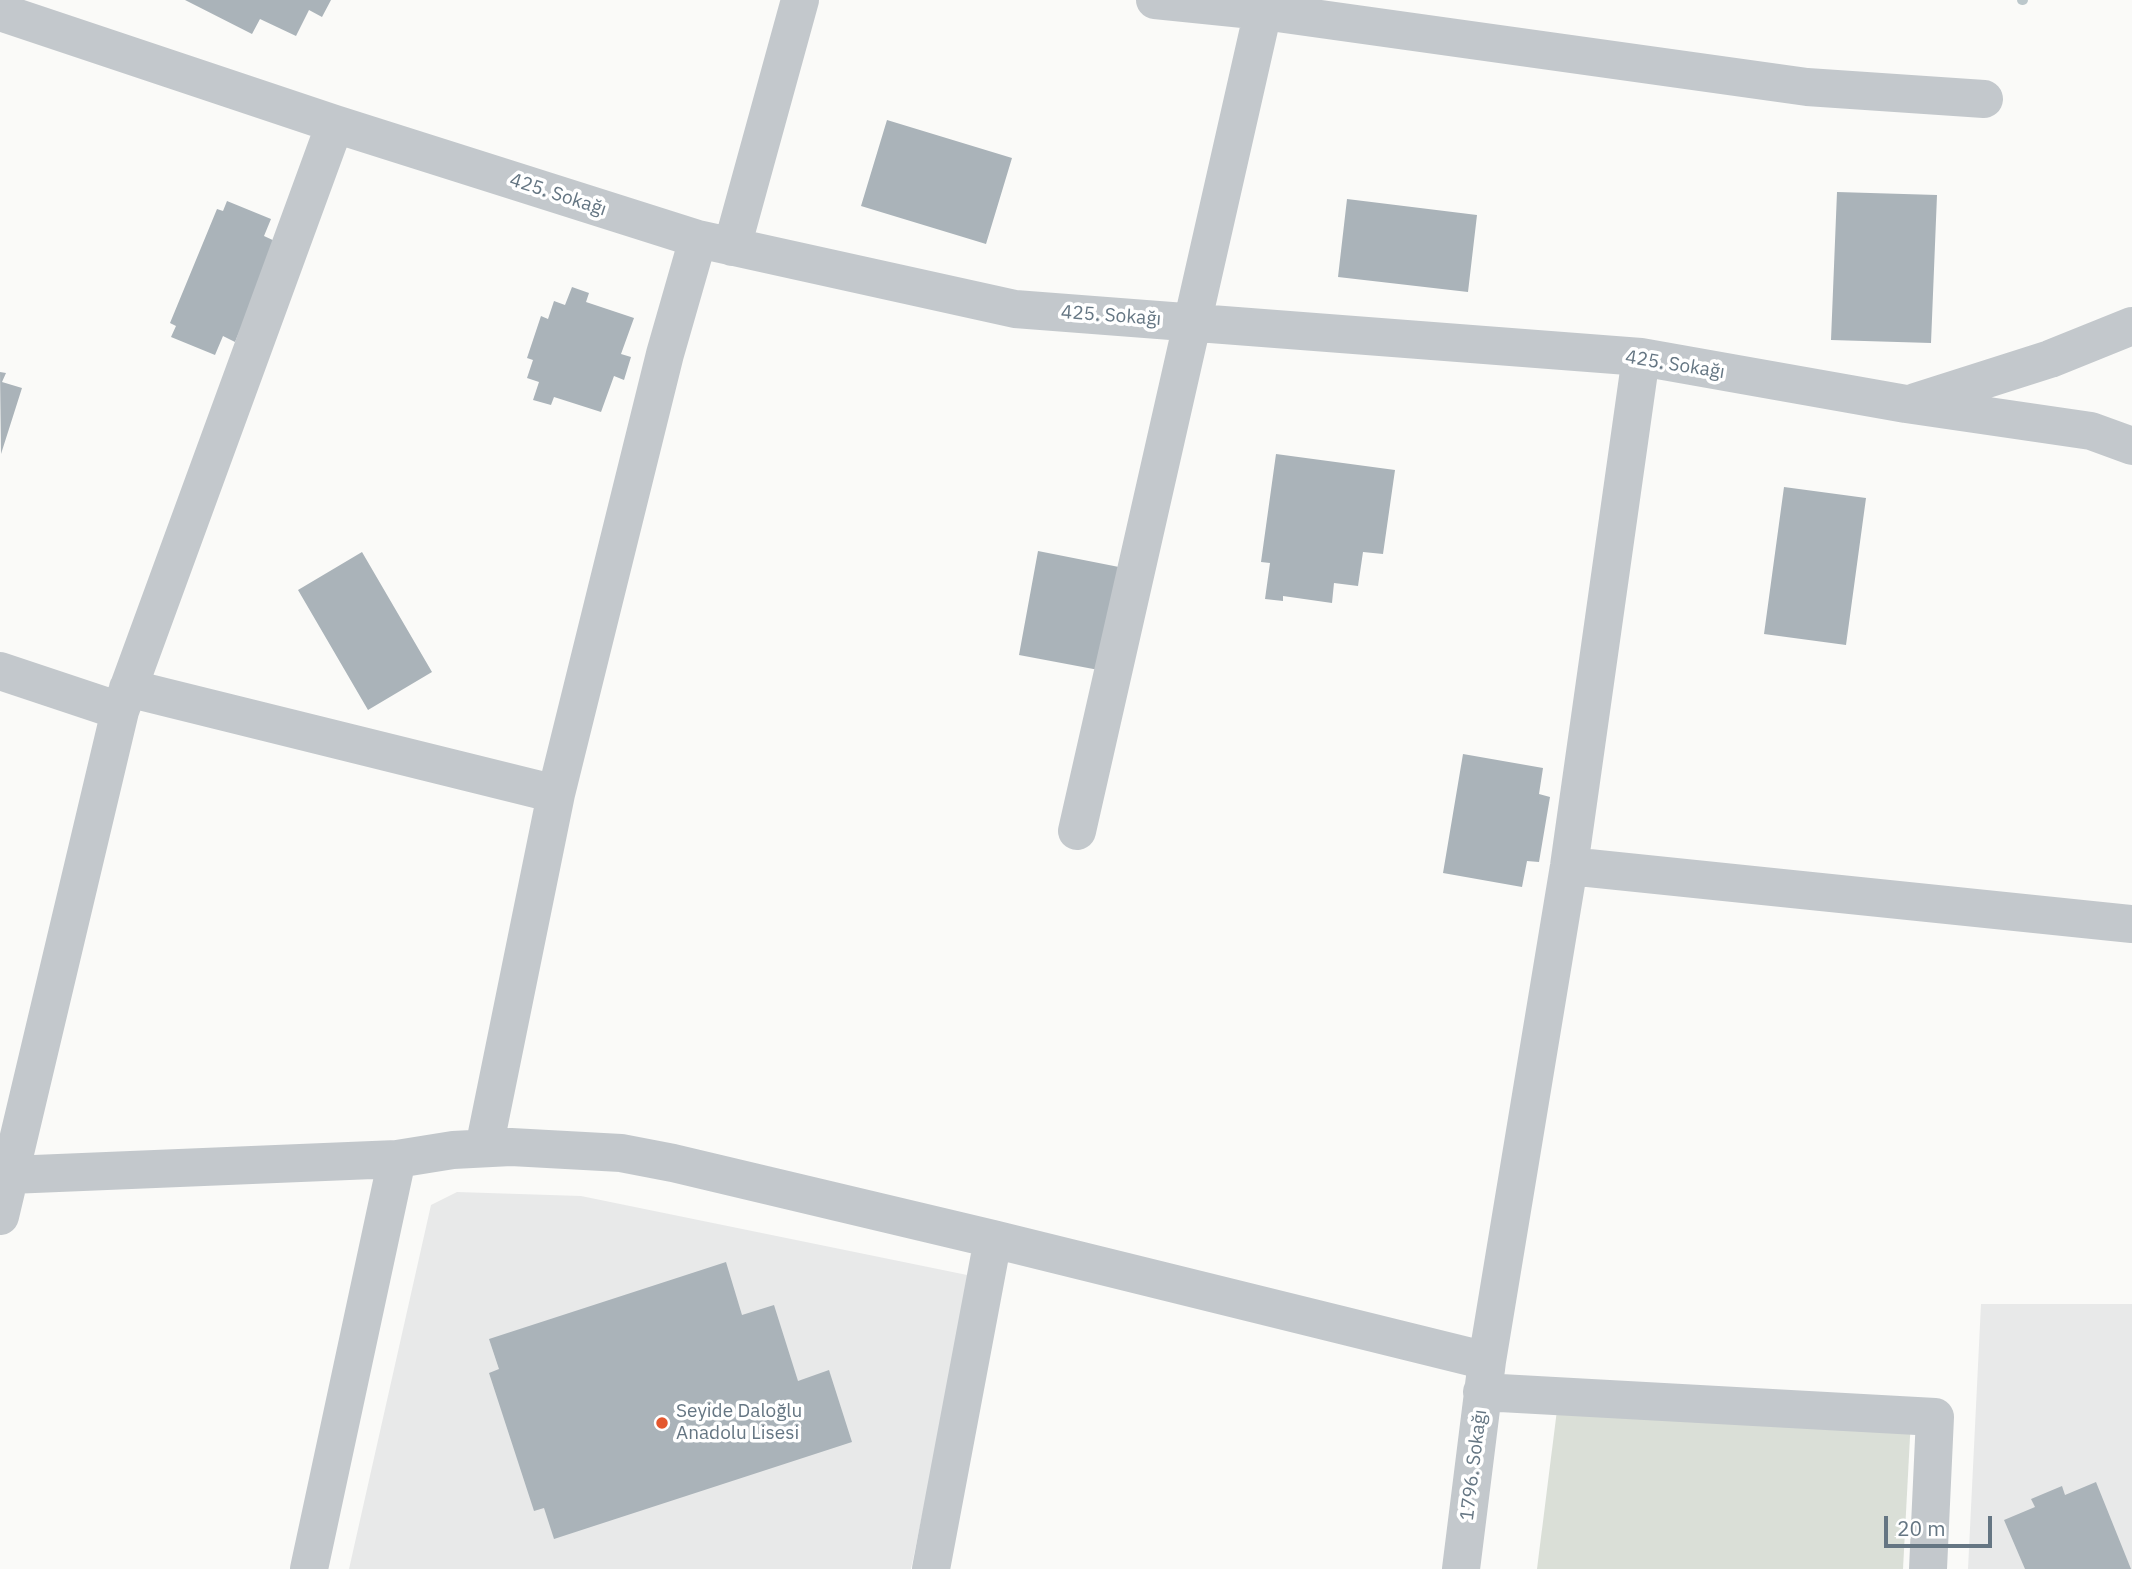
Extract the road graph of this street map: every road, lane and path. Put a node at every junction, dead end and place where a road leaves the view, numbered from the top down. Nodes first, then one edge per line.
1 (800, 0) edge
2 (1154, 0) edge
3 (1264, 11) junction
4 (0, 12) edge
5 (1984, 99) dead end
6 (335, 124) junction
7 (715, 243) junction
8 (1193, 323) junction
9 (2132, 326) edge
10 (1641, 357) junction
11 (1906, 404) junction
12 (2132, 446) edge
13 (0, 671) edge
14 (124, 699) junction
15 (556, 794) junction
16 (1077, 831) dead end
17 (1569, 866) junction
18 (2132, 924) edge
19 (484, 1148) junction
20 (397, 1159) junction
21 (10, 1175) junction
22 (0, 1216) edge
23 (993, 1239) junction
24 (1484, 1377) junction
25 (309, 1569) edge
26 (931, 1569) edge
27 (1461, 1569) edge
28 (1928, 1569) edge

1 - 7 street
2 - 3 street
3 - 5 street
3 - 8 street
4 - 6 street, 425. Sokağı
6 - 7 street, 425. Sokağı
6 - 14 street
7 - 8 street, 425. Sokağı
7 - 15 street
8 - 10 street, 425. Sokağı
8 - 16 street
9 - 11 street, 425. Sokağı
10 - 11 street, 425. Sokağı
10 - 17 street, 1796. Sokağı
11 - 12 street, 425. Sokağı
13 - 14 street
14 - 15 street
14 - 21 street
15 - 19 street
17 - 18 street
17 - 24 street, 1796. Sokağı
19 - 20 street
19 - 23 street
20 - 21 street
20 - 25 street
21 - 22 street
23 - 24 street
23 - 26 street
24 - 27 street, 1796. Sokağı
24 - 28 street

